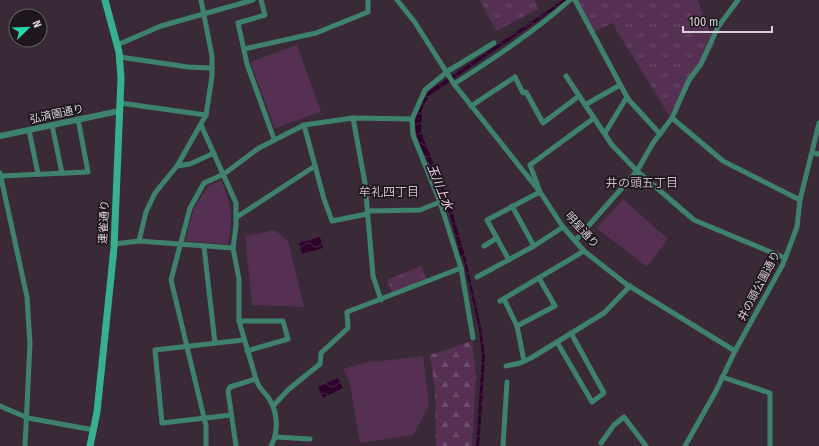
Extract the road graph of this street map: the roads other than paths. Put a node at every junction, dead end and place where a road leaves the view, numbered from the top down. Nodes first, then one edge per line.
1 (105, 0) edge
2 (201, 0) edge
3 (253, 0) edge
4 (261, 0) edge
5 (368, 0) edge
6 (398, 0) edge
7 (570, 0) edge
8 (575, 0) edge
9 (738, 0) edge
10 (204, 13) junction
11 (494, 43) dead end
12 (118, 45) junction
13 (244, 49) junction
14 (120, 57) junction
15 (212, 68) junction
16 (447, 75) junction
17 (566, 76) dead end
18 (453, 83) junction
19 (620, 85) junction
20 (579, 96) junction
21 (627, 97) junction
22 (120, 103) junction
23 (585, 105) junction
24 (471, 106) junction
25 (119, 111) junction
26 (206, 115) junction
27 (352, 118) junction
28 (594, 118) junction
29 (672, 118) junction
30 (412, 119) junction
31 (78, 120) junction
32 (819, 123) edge
33 (52, 125) junction
34 (202, 125) junction
35 (304, 125) junction
36 (29, 130) junction
37 (605, 133) junction
38 (660, 134) junction
39 (0, 136) edge
40 (274, 140) junction
41 (214, 153) junction
42 (813, 153) junction
43 (819, 154) edge
44 (177, 166) junction
45 (315, 166) junction
46 (637, 171) junction
47 (62, 173) junction
48 (38, 174) junction
49 (224, 174) junction
50 (0, 175) edge
51 (540, 192) junction
52 (800, 200) junction
53 (440, 202) junction
54 (512, 206) junction
55 (367, 212) junction
56 (237, 217) junction
57 (563, 227) junction
58 (497, 238) junction
59 (139, 241) junction
60 (575, 241) junction
61 (114, 244) junction
62 (179, 245) junction
63 (484, 246) dead end
64 (534, 246) junction
65 (204, 247) junction
66 (233, 248) junction
67 (584, 251) junction
68 (785, 258) junction
69 (508, 260) junction
70 (461, 268) junction
71 (477, 277) dead end
72 (539, 278) junction
73 (630, 286) junction
74 (381, 300) junction
75 (239, 321) junction
76 (517, 326) junction
77 (571, 333) junction
78 (473, 338) dead end
79 (244, 340) junction
80 (557, 342) junction
81 (215, 343) junction
82 (187, 346) junction
83 (247, 351) junction
84 (735, 351) junction
85 (524, 362) junction
86 (506, 366) dead end
87 (722, 377) junction
88 (256, 379) junction
89 (507, 382) dead end
90 (0, 406) edge
91 (273, 406) junction
92 (231, 415) junction
93 (26, 417) junction
94 (204, 418) junction
95 (94, 430) junction
96 (276, 437) junction
97 (310, 438) dead end
98 (601, 442) dead end
99 (25, 446) edge
100 (90, 446) edge
101 (206, 446) edge
102 (236, 446) edge
103 (271, 446) edge
104 (503, 446) edge
105 (646, 446) edge
106 (685, 446) edge
107 (770, 446) edge

1 - 12 main road, 連雀通り
2 - 10 street
3 - 10 street
4 - 13 street
5 - 13 street
6 - 16 street
7 - 18 street
8 - 19 street
9 - 29 street
10 - 12 street
10 - 15 street
11 - 16 street
12 - 14 main road, 連雀通り
13 - 40 street
14 - 15 street
14 - 22 main road, 連雀通り
15 - 26 street
16 - 18 street, 明星通り
16 - 30 street
17 - 20 street
18 - 24 street, 明星通り
19 - 21 street
19 - 23 street
20 - 23 street
20 - 24 street
21 - 37 street
21 - 38 street
22 - 25 main road, 連雀通り
22 - 26 street
23 - 28 street
24 - 51 street, 明星通り
25 - 31 street, 弘済園通り
25 - 61 main road, 連雀通り
26 - 34 street
27 - 30 street
27 - 35 street
27 - 55 street
28 - 37 street
28 - 51 street
29 - 38 street
29 - 52 street
30 - 53 street
31 - 33 street, 弘済園通り
31 - 47 street
32 - 42 street, 井の頭公園通り
33 - 36 street, 弘済園通り
33 - 47 street
34 - 41 street
34 - 44 street
35 - 40 street
35 - 45 street
36 - 39 street, 弘済園通り
36 - 48 street
37 - 46 street
38 - 46 street
40 - 49 street
41 - 44 street
41 - 49 street
42 - 43 street
42 - 52 street, 井の頭公園通り
44 - 59 street
45 - 55 street
45 - 56 street
46 - 60 street
46 - 68 street
47 - 48 street
48 - 50 street
49 - 56 street
49 - 62 street
50 - 93 street
51 - 54 street
51 - 57 street, 明星通り
52 - 68 street, 井の頭公園通り
53 - 55 street
53 - 70 street
54 - 58 street
54 - 64 street
55 - 74 street
56 - 66 street
57 - 60 street, 明星通り
57 - 64 street
58 - 63 street
58 - 69 street
59 - 61 street
59 - 62 street
60 - 67 street, 明星通り
61 - 95 main road, 連雀通り
62 - 65 street
62 - 82 street
64 - 69 street
65 - 66 street
65 - 81 street
66 - 75 street
67 - 72 street
67 - 73 street, 明星通り
68 - 84 street, 井の頭公園通り
69 - 71 street
70 - 74 street
70 - 78 street
72 - 76 street
72 - 76 street
73 - 77 street
73 - 84 street, 明星通り
74 - 91 street
75 - 79 street
75 - 83 street
76 - 85 street
77 - 80 street
77 - 80 street
79 - 81 street
79 - 83 street
80 - 85 street
81 - 82 street
82 - 94 street
82 - 94 street
83 - 88 street
84 - 87 street, 井の頭公園通り
85 - 86 street
87 - 106 street, 井の頭公園通り
87 - 107 street
88 - 91 street
88 - 92 street
89 - 104 street
90 - 93 street
91 - 96 street
92 - 94 street
92 - 102 street
93 - 95 street
93 - 99 street
94 - 101 street
95 - 100 main road, 連雀通り
96 - 97 street
96 - 103 street
98 - 105 street

